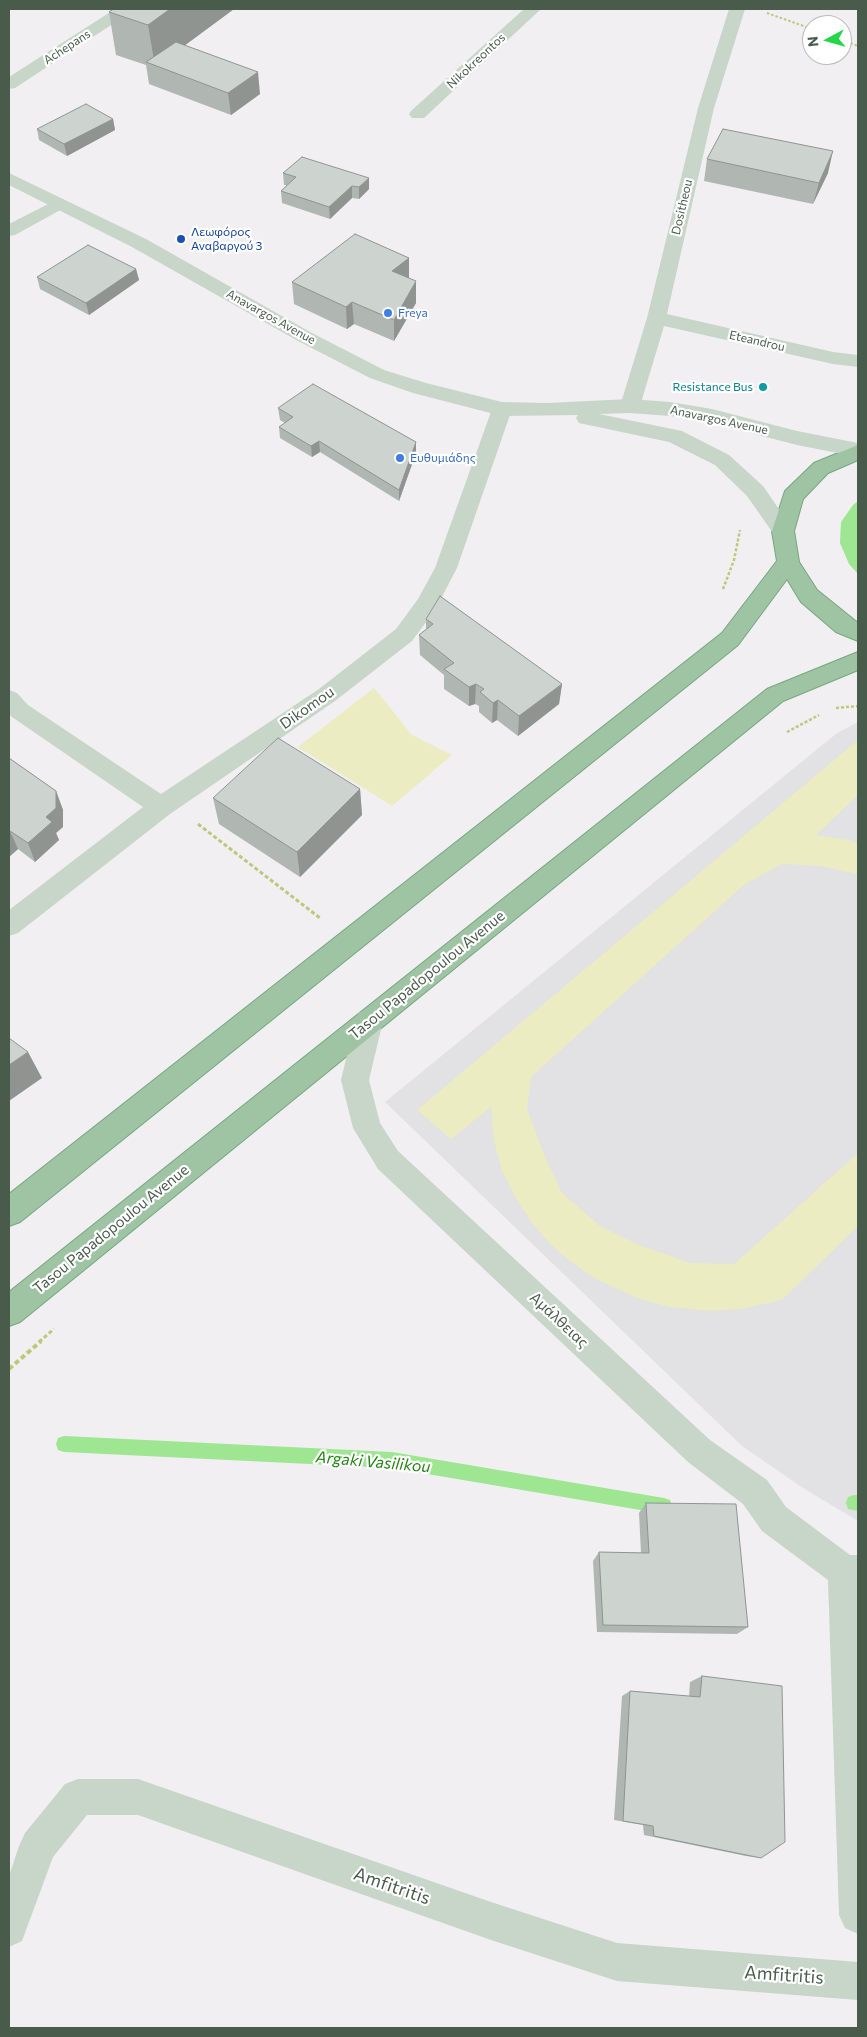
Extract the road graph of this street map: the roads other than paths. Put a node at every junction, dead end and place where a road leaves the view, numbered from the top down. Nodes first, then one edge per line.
1 (125, 9) edge
2 (533, 9) edge
3 (738, 9) edge
4 (9, 84) edge
5 (418, 114) dead end
6 (9, 178) edge
7 (58, 204) junction
8 (9, 231) edge
9 (657, 318) junction
10 (858, 361) edge
11 (630, 406) junction
12 (502, 409) junction
13 (548, 410) junction
14 (858, 451) edge
15 (783, 531) junction
16 (788, 562) junction
17 (858, 633) edge
18 (858, 661) edge
19 (9, 699) edge
20 (165, 805) junction
21 (9, 926) edge
22 (369, 1021) junction
23 (9, 1212) edge
24 (9, 1312) edge
25 (852, 1572) edge
26 (858, 1916) edge
27 (9, 1928) edge
28 (858, 1981) edge

1 - 4 street, Achepans
2 - 5 street, Nikokreontos
3 - 9 street, Dositheou
6 - 7 street, Anavargos Avenue
7 - 8 street
7 - 12 street, Anavargos Avenue
9 - 10 street, Eteandrou
9 - 11 street, Dositheou
11 - 13 street, Anavargos Avenue
11 - 14 street, Anavargos Avenue
12 - 13 street, Anavargos Avenue
12 - 20 street, Dikomou
13 - 15 street, Anavargos Avenue
14 - 15 highway
15 - 16 highway
16 - 17 highway
16 - 23 highway
18 - 22 highway, Tasou Papadopoulou Avenue
19 - 20 street
20 - 21 street, Dikomou
22 - 24 highway, Tasou Papadopoulou Avenue
22 - 25 street, Αμάλθειας
25 - 26 street, Αμάλθειας
27 - 28 street, Amfitritis

